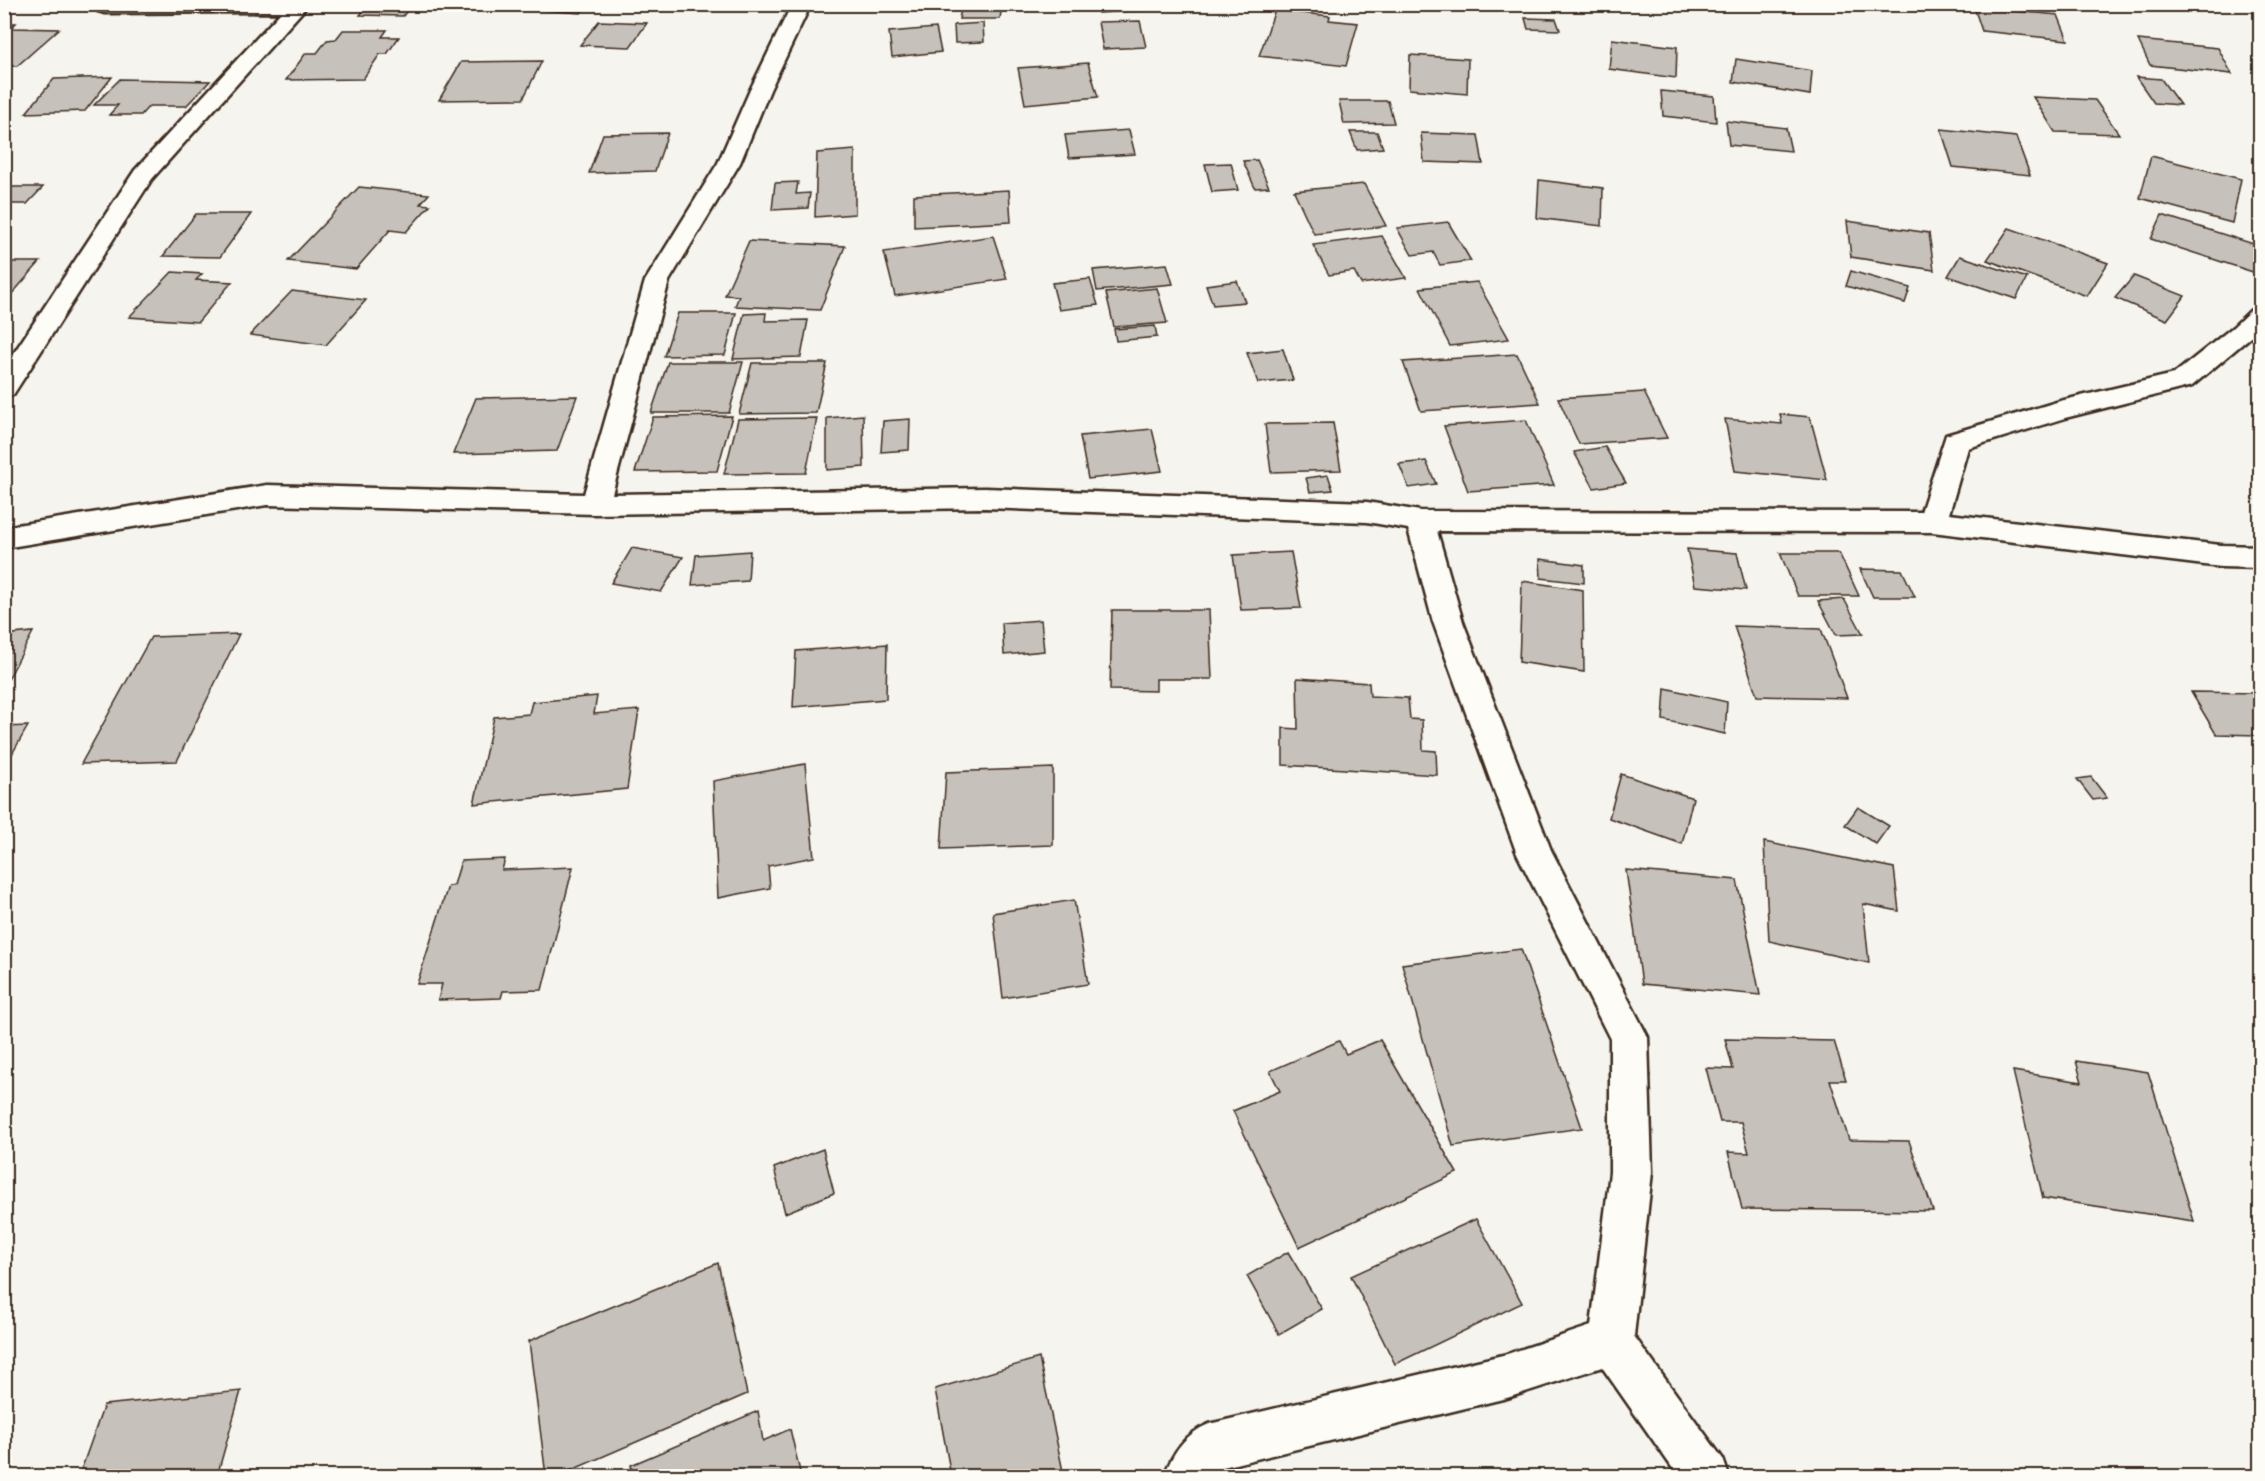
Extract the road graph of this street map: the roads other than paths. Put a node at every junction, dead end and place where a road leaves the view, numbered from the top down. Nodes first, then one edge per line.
1 (101, 4) edge
2 (802, 4) edge
3 (2260, 315) edge
4 (4, 389) edge
5 (595, 504) junction
6 (1420, 521) junction
7 (1932, 522) junction
8 (4, 538) edge
9 (2260, 557) edge
10 (1611, 1342) junction
11 (1187, 1476) edge
12 (1706, 1476) edge

1 - 4 street
2 - 5 street
3 - 7 street
5 - 6 street
5 - 8 street
6 - 7 street
6 - 10 street
7 - 9 street
10 - 11 street
10 - 12 street

